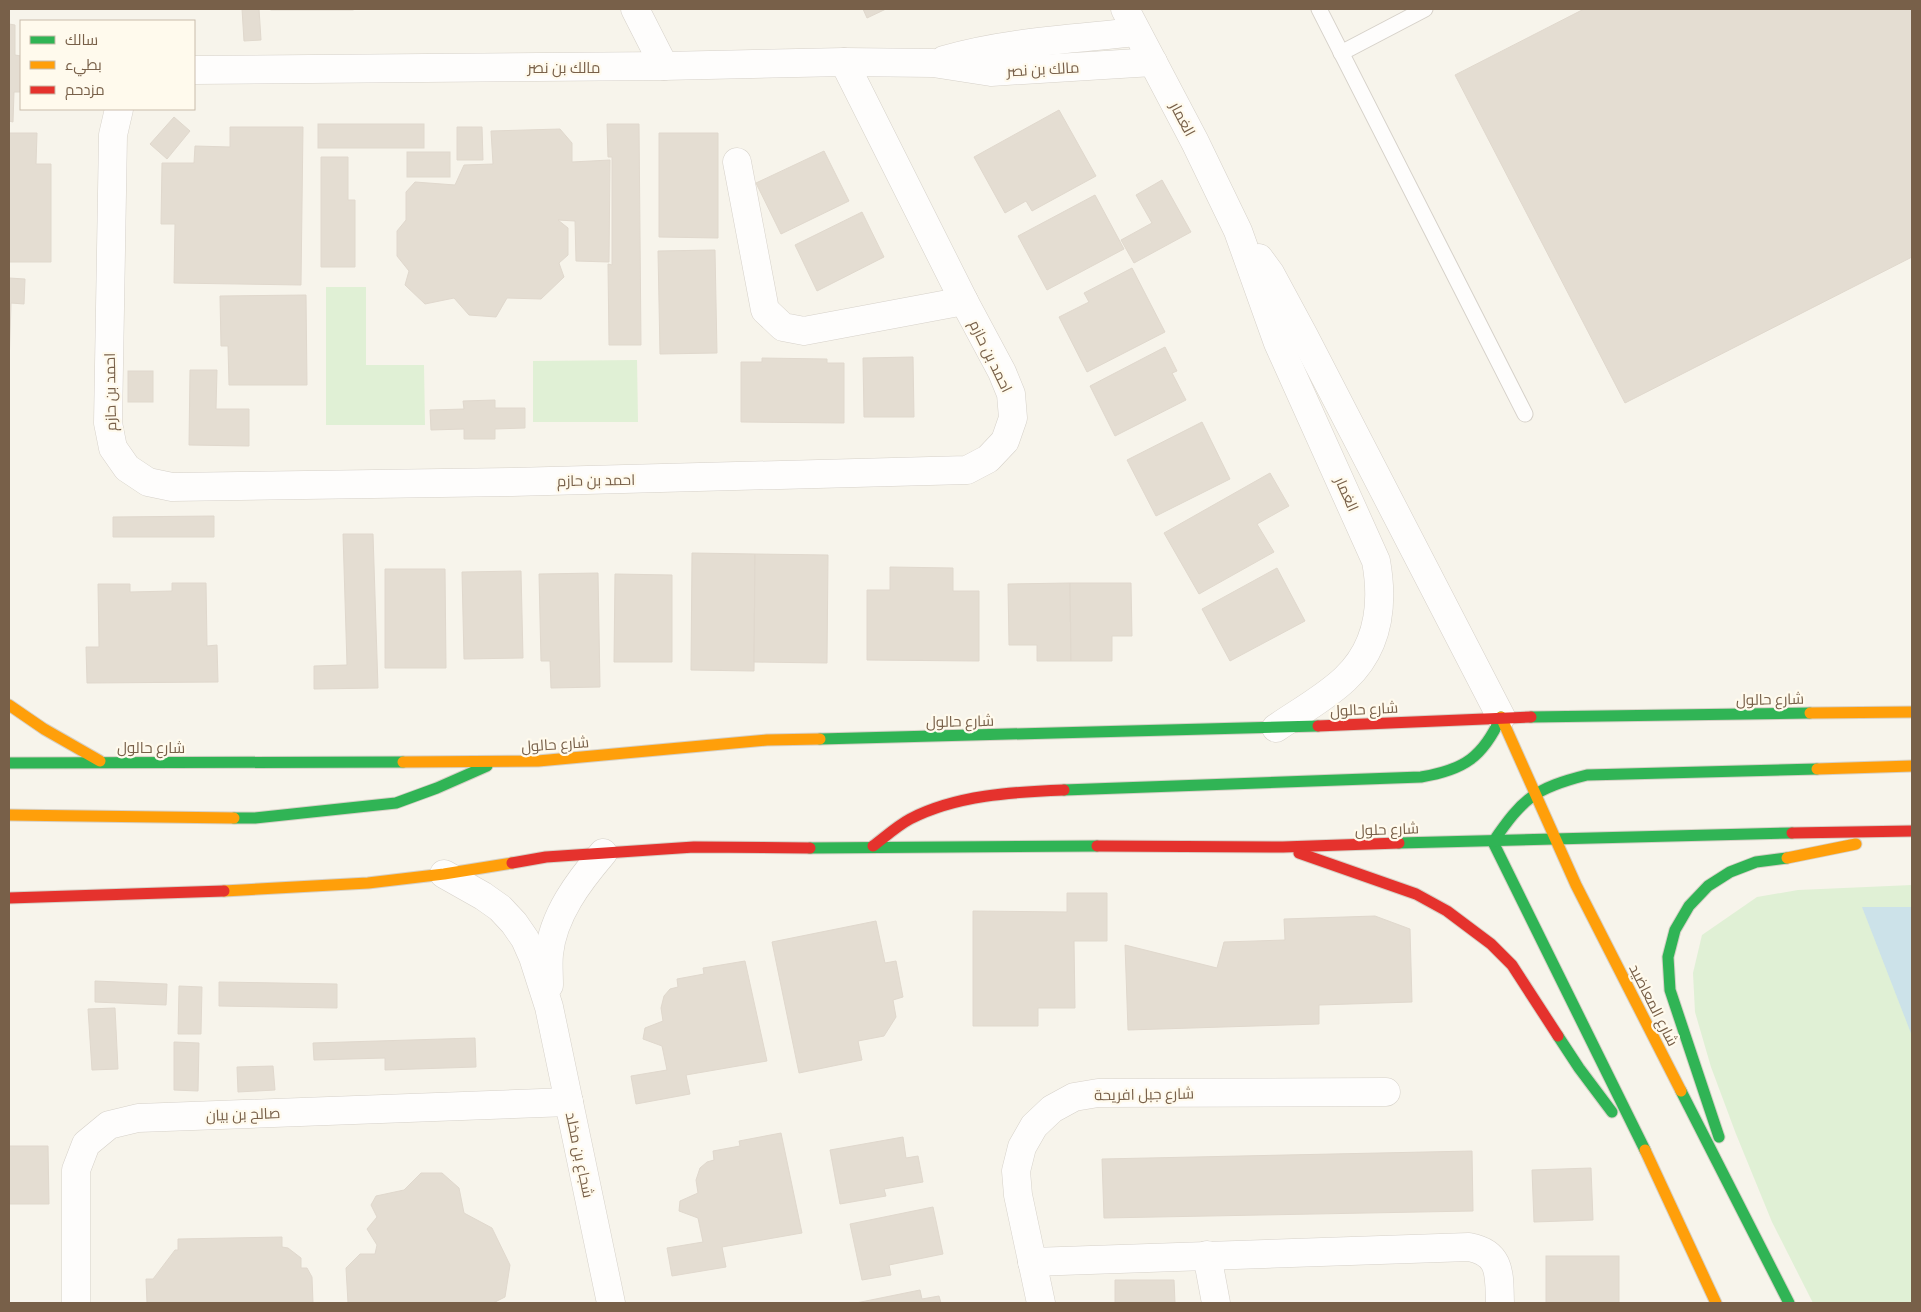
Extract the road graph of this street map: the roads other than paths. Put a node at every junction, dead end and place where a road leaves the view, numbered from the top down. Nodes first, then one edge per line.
1 (634, 9) edge
2 (1320, 9) edge
3 (1425, 9) edge
4 (1130, 20) edge
5 (1341, 53) junction
6 (844, 62) junction
7 (1153, 62) junction
8 (933, 63) junction
9 (664, 66) junction
10 (195, 70) edge
11 (120, 110) edge
12 (737, 162) dead end
13 (1238, 231) junction
14 (964, 301) junction
15 (1525, 414) dead end
16 (9, 705) edge
17 (1912, 712) edge
18 (1501, 717) junction
19 (1276, 728) junction
20 (101, 762) junction
21 (495, 762) junction
22 (9, 763) edge
23 (1912, 766) edge
24 (1535, 794) junction
25 (9, 815) edge
26 (1909, 831) edge
27 (1556, 840) junction
28 (1493, 842) junction
29 (873, 846) junction
30 (1284, 848) junction
31 (603, 853) junction
32 (444, 874) junction
33 (9, 898) edge
34 (549, 1006) junction
35 (1386, 1092) dead end
36 (570, 1102) junction
37 (1642, 1144) junction
38 (1726, 1180) junction
39 (1207, 1255) junction
40 (1032, 1262) junction
41 (76, 1303) edge
42 (611, 1303) edge
43 (1041, 1303) edge
44 (1216, 1303) edge
45 (1500, 1303) edge
46 (1716, 1303) edge
47 (1789, 1303) edge

1 - 9 street
2 - 5 lane
3 - 5 lane
4 - 7 street, الغمار
4 - 8 street, مالك بن نصر
5 - 15 lane
6 - 8 street, مالك بن نصر
6 - 9 street, مالك بن نصر
6 - 14 street, احمد بن حازم
7 - 8 street, مالك بن نصر
7 - 13 street, الغمار
9 - 10 street, مالك بن نصر
11 - 14 street, احمد بن حازم
12 - 14 street
13 - 18 street, الغمار
13 - 19 street, الغمار
16 - 20 main road
17 - 18 main road, شارع حالول
18 - 19 main road, شارع حالول
18 - 24 main road, شارع المعاضيد
18 - 29 main road
19 - 21 main road, شارع حالول
20 - 21 main road, شارع حالول
20 - 22 main road, شارع حالول
21 - 25 main road
23 - 24 main road
24 - 27 main road, شارع المعاضيد
24 - 28 main road
26 - 27 main road
26 - 38 main road
27 - 28 main road
27 - 38 main road, شارع المعاضيد
28 - 30 main road, شارع حلول
28 - 37 main road
29 - 30 main road
29 - 31 main road
30 - 37 main road
31 - 32 main road
31 - 34 street, شجاع بن مخلد
32 - 33 main road
32 - 34 street, شجاع بن مخلد
34 - 36 street, شجاع بن مخلد
35 - 40 street, شارع جبل افريحة
36 - 41 street, صالح بن بيان
36 - 42 street, شجاع بن مخلد
37 - 46 main road
38 - 47 main road, شارع المعاضيد
39 - 40 street
39 - 44 street
39 - 45 street
40 - 43 street, شارع جبل افريحة

